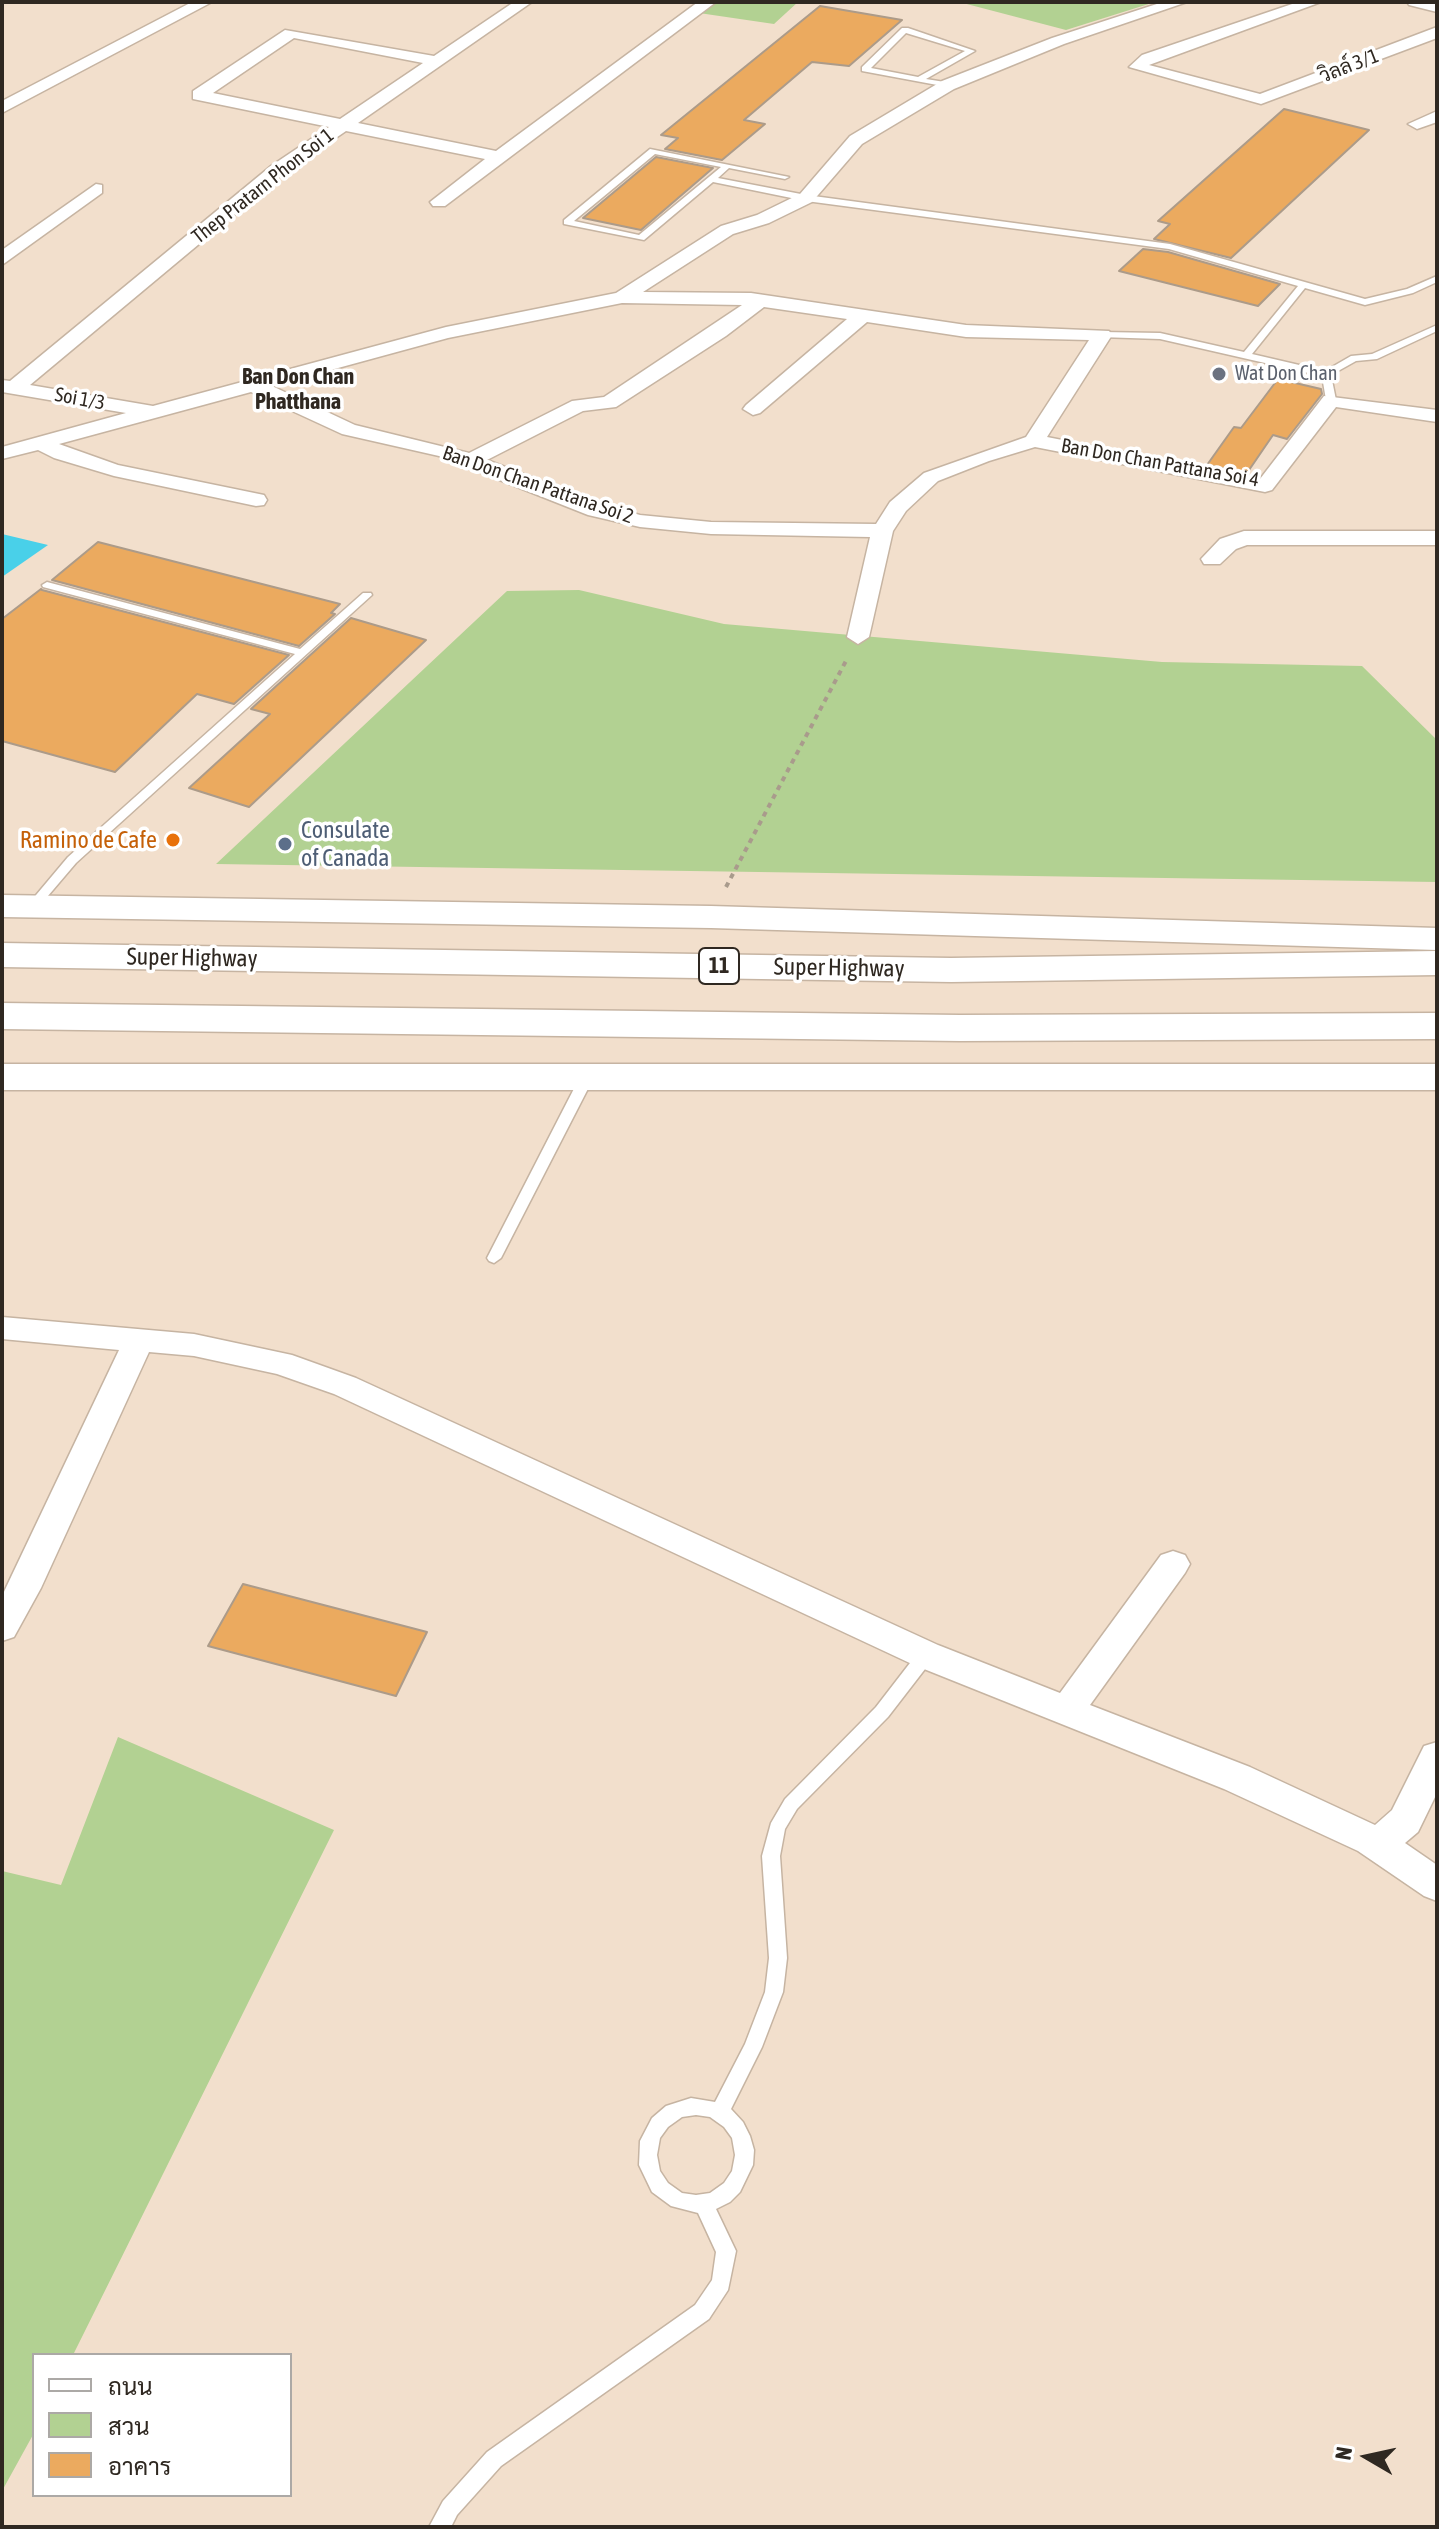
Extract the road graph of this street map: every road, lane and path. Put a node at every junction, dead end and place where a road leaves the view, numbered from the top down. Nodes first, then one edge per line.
1 (204, 2) edge
2 (524, 2) edge
3 (708, 2) edge
4 (1179, 2) edge
5 (1313, 2) edge
6 (1415, 2) edge
7 (1437, 7) edge
8 (1437, 32) edge
9 (436, 61) junction
10 (918, 80) junction
11 (948, 85) junction
12 (2, 108) edge
13 (1437, 116) edge
14 (343, 124) junction
15 (1417, 124) dead end
16 (499, 157) junction
17 (727, 166) junction
18 (785, 177) dead end
19 (711, 179) junction
20 (96, 189) dead end
21 (806, 198) junction
22 (439, 202) dead end
23 (2, 259) edge
24 (1437, 279) edge
25 (1302, 286) junction
26 (622, 297) junction
27 (760, 300) junction
28 (865, 314) junction
29 (1437, 328) edge
30 (1102, 335) junction
31 (1246, 356) junction
32 (1326, 374) junction
33 (253, 385) junction
34 (8, 386) edge
35 (1331, 400) junction
36 (753, 409) dead end
37 (158, 413) junction
38 (1437, 416) edge
39 (1034, 441) junction
40 (42, 443) junction
41 (2, 453) edge
42 (471, 460) junction
43 (256, 500) dead end
44 (882, 531) junction
45 (1437, 538) edge
46 (1212, 559) dead end
47 (47, 585) dead end
48 (367, 595) dead end
49 (858, 637) joint
50 (303, 653) junction
51 (17, 906) edge
52 (711, 917) junction
53 (1437, 929) edge
54 (1299, 933) junction
55 (1437, 939) edge
56 (2, 955) edge
57 (1437, 963) edge
58 (2, 1016) edge
59 (1437, 1026) edge
60 (2, 1077) edge
61 (587, 1077) junction
62 (1437, 1077) edge
63 (494, 1258) dead end
64 (2, 1328) edge
65 (138, 1342) junction
66 (1173, 1564) dead end
67 (2, 1627) edge
68 (926, 1655) junction
69 (1067, 1710) junction
70 (1437, 1757) edge
71 (1378, 1844) junction
72 (1437, 1885) edge
73 (719, 2113) junction
74 (703, 2203) junction
75 (439, 2527) edge

1 - 12 street
2 - 9 street, Thep Pratarn Phon Soi 1
3 - 16 street
4 - 11 street
5 - 8 street, วิลล์ 3/1
6 - 7 street
9 - 14 street, Thep Pratarn Phon Soi 1
9 - 14 street
10 - 10 lane
10 - 11 lane
11 - 21 street
13 - 15 street
14 - 16 street
14 - 34 street, Thep Pratarn Phon Soi 1
16 - 22 street
17 - 18 lane
17 - 19 lane
17 - 19 lane
19 - 21 lane
20 - 23 street
21 - 25 lane
21 - 26 street
24 - 25 lane
25 - 31 lane
26 - 27 street
26 - 33 street
27 - 28 street
27 - 42 street
28 - 30 street
28 - 36 street
29 - 32 lane
30 - 31 lane
30 - 39 street
31 - 32 lane
32 - 35 lane
33 - 37 street
33 - 42 street, Ban Don Chan Pattana Soi 2
34 - 37 street, Soi 1/3
35 - 38 street
35 - 39 street, Ban Don Chan Pattana Soi 4
37 - 40 street
39 - 44 street
40 - 41 street
40 - 43 street
42 - 44 street, Ban Don Chan Pattana Soi 2
44 - 49 street
45 - 46 street
47 - 50 lane
48 - 50 lane
49 - 52 path
50 - 51 lane
51 - 52 main road
52 - 54 main road
53 - 54 main road
54 - 55 main road
56 - 57 highway, Super Highway / 11
58 - 59 highway
60 - 61 main road
61 - 62 main road
61 - 63 lane
64 - 65 street
65 - 67 street
65 - 68 street
66 - 69 street
68 - 69 street
68 - 73 lane
69 - 71 street
70 - 71 street
71 - 72 street
73 - 74 lane
73 - 74 lane
74 - 75 lane

